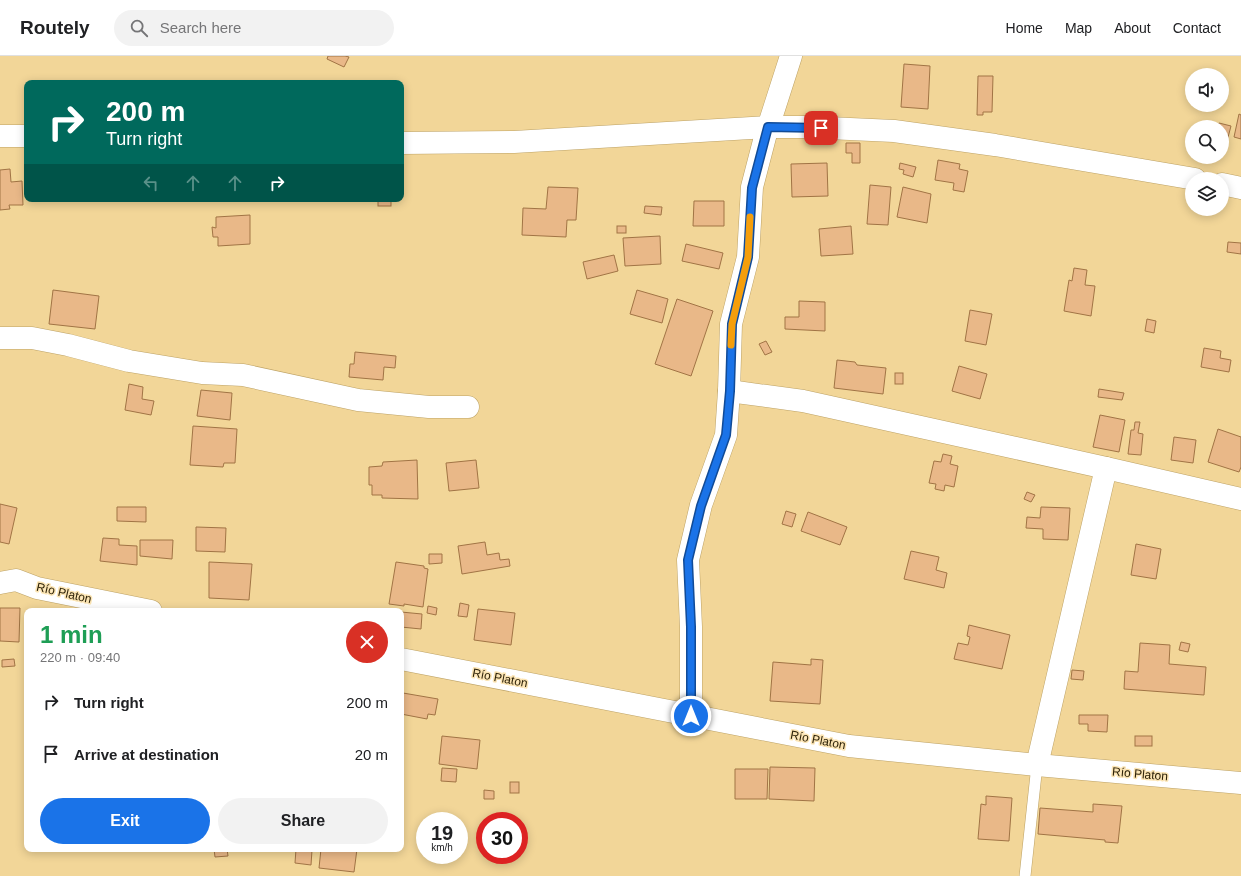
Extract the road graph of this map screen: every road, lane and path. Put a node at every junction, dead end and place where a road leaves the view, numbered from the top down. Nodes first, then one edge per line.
1 (791, 56) edge
2 (768, 127) junction
3 (0, 136) edge
4 (24, 136) edge
5 (404, 143) edge
6 (1185, 177) edge
7 (1229, 185) edge
8 (1241, 188) edge
9 (0, 338) edge
10 (730, 391) junction
11 (468, 407) dead end
12 (1106, 468) junction
13 (1241, 499) edge
14 (5, 579) edge
15 (136, 608) edge
16 (404, 660) edge
17 (691, 716) junction
18 (1037, 765) junction
19 (1241, 783) edge
20 (1025, 876) edge

1 - 2 street
2 - 5 street
2 - 6 street
2 - 10 street
3 - 4 street
7 - 8 street
9 - 11 street
10 - 12 street
10 - 17 street
12 - 13 street
12 - 18 street
14 - 15 street, Río Platon
16 - 17 street, Río Platon
17 - 18 street, Río Platon
18 - 19 street, Río Platon
18 - 20 lane

